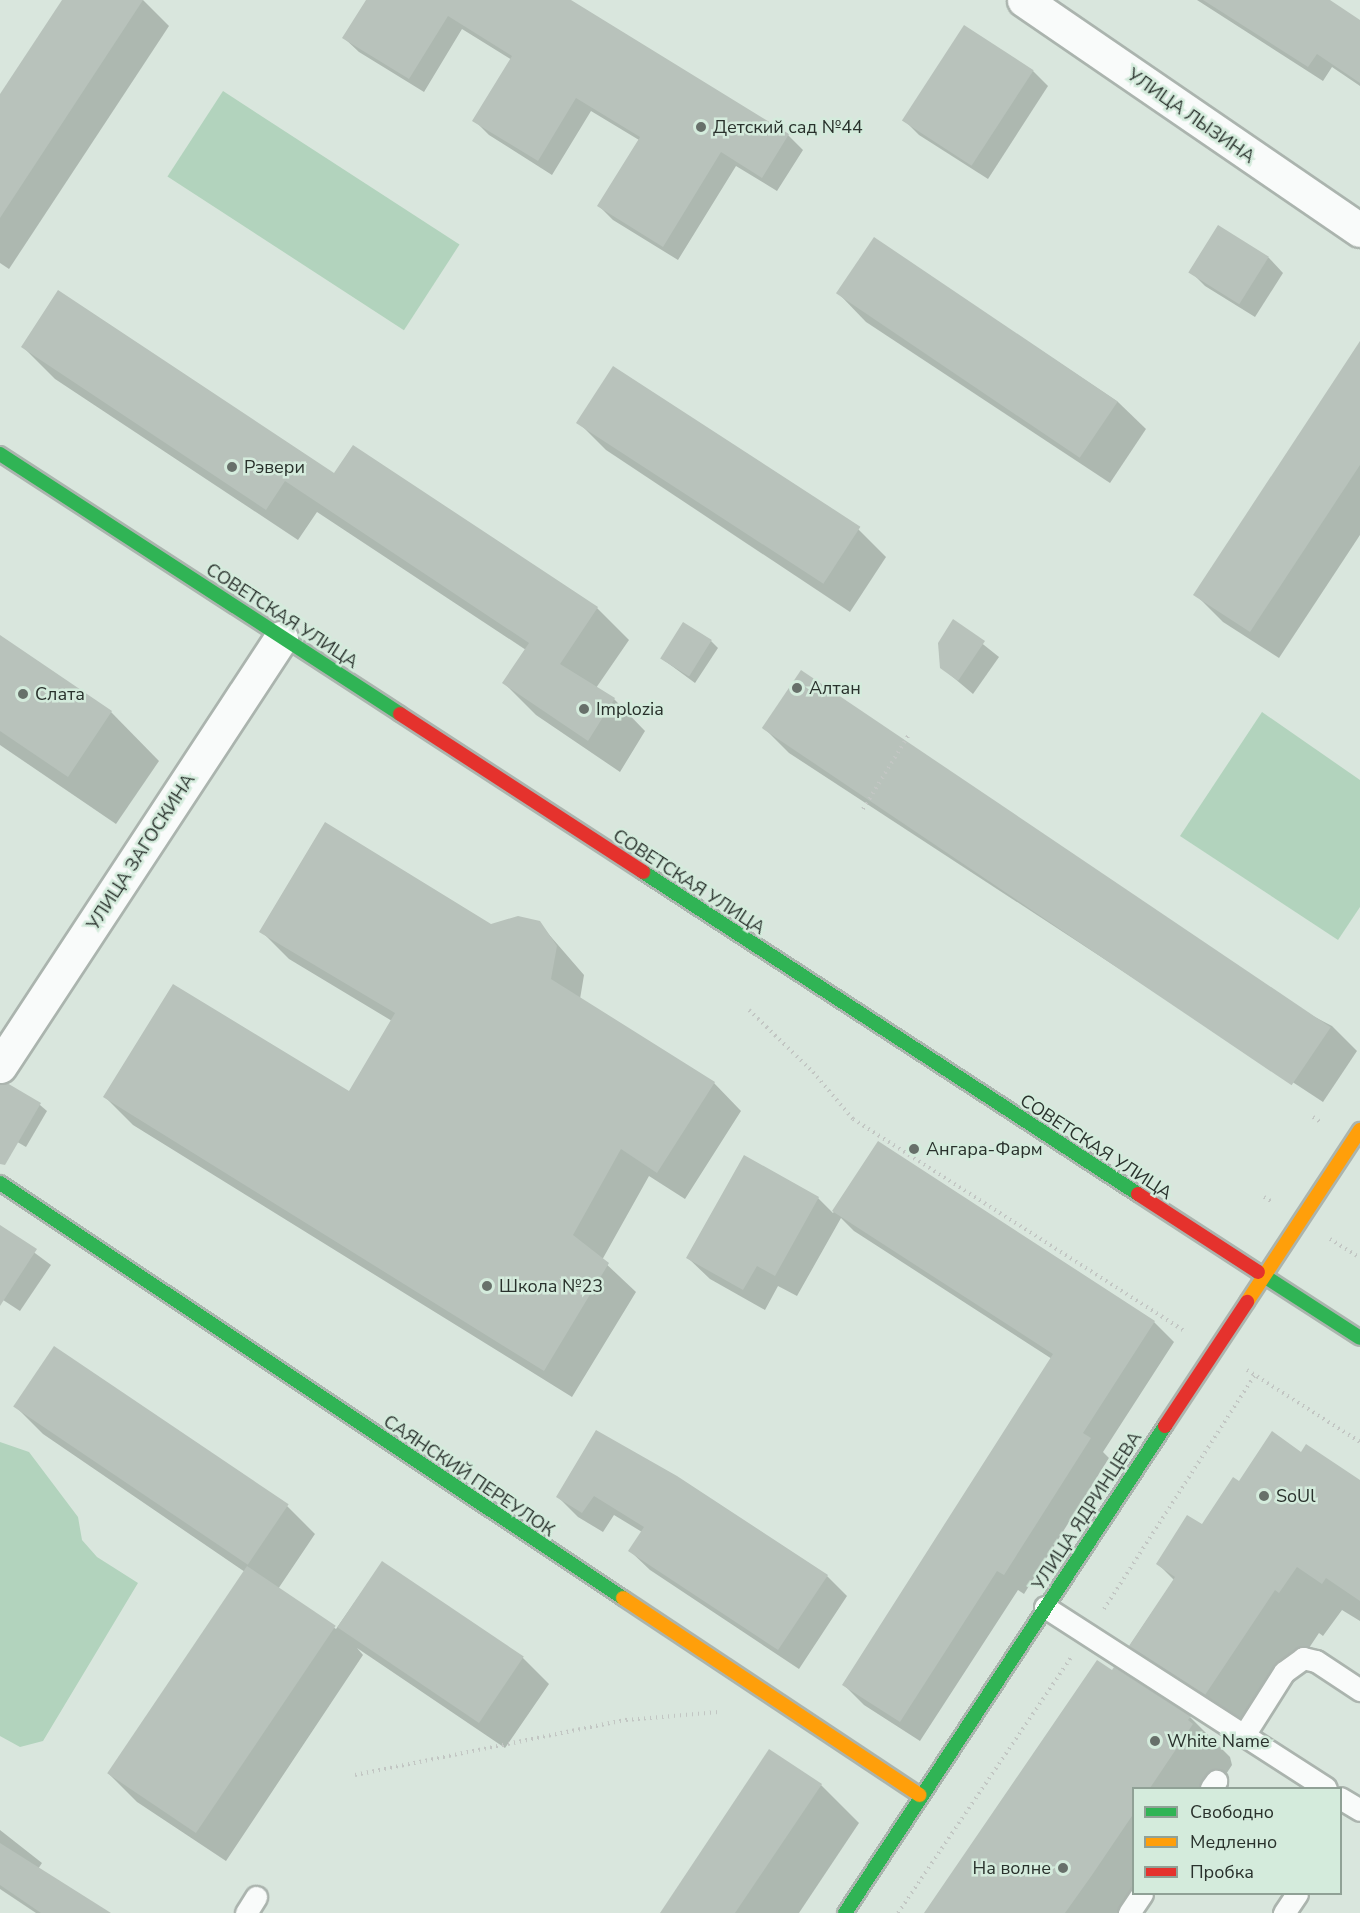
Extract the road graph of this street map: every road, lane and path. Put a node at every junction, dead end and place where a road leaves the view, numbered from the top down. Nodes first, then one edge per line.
1 (1024, 0) edge
2 (1360, 230) edge
3 (0, 454) edge
4 (281, 638) junction
5 (910, 733) dead end
6 (863, 809) dead end
7 (749, 1010) dead end
8 (0, 1066) edge
9 (1360, 1130) edge
10 (0, 1183) edge
11 (1263, 1276) junction
12 (1360, 1338) edge
13 (1214, 1350) junction
14 (1360, 1442) edge
15 (1045, 1607) junction
16 (1360, 1690) edge
17 (719, 1712) dead end
18 (1244, 1735) junction
19 (355, 1776) dead end
20 (1324, 1787) edge
21 (920, 1796) junction
22 (1342, 1799) edge
23 (1360, 1810) edge
24 (1141, 1895) edge
25 (1296, 1895) edge
26 (845, 1913) edge
27 (1130, 1913) edge
28 (1284, 1913) edge

1 - 2 street, УЛИЦА ЛЫЗИНА
3 - 4 street, СОВЕТСКАЯ УЛИЦА
4 - 8 street, УЛИЦА ЗАГОСКИНА
4 - 11 street, СОВЕТСКАЯ УЛИЦА
5 - 6 path
7 - 13 path
9 - 11 street, УЛИЦА ЯДРИНЦЕВА
10 - 21 street, САЯНСКИЙ ПЕРЕУЛОК
11 - 12 street, СОВЕТСКАЯ УЛИЦА
11 - 13 street, УЛИЦА ЯДРИНЦЕВА
13 - 14 path
13 - 15 street, УЛИЦА ЯДРИНЦЕВА
15 - 18 lane
15 - 21 street, УЛИЦА ЯДРИНЦЕВА
16 - 18 lane
17 - 19 path
18 - 20 lane
21 - 26 street, УЛИЦА ЯДРИНЦЕВА
22 - 23 lane
24 - 27 lane
25 - 28 lane

